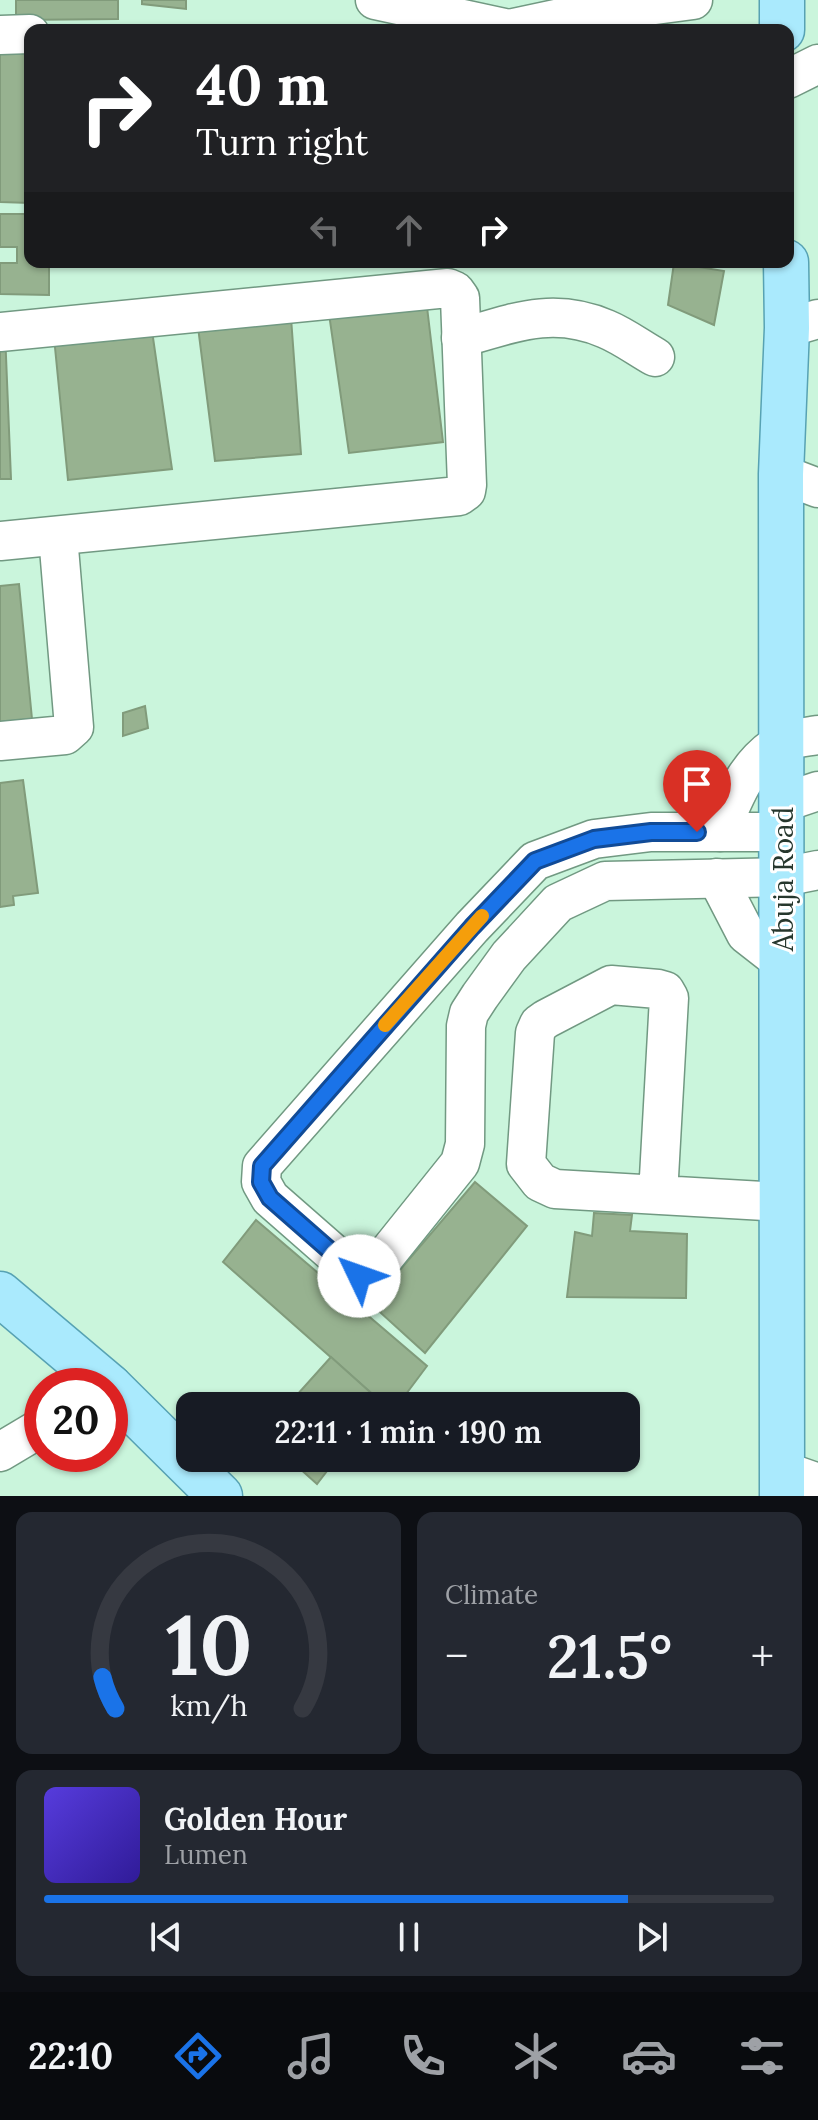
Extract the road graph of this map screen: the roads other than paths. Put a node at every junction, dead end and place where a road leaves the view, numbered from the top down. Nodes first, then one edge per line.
1 (375, 0) edge
2 (693, 0) edge
3 (782, 0) edge
4 (486, 24) edge
5 (532, 24) edge
6 (782, 24) edge
7 (24, 34) edge
8 (0, 35) edge
9 (818, 64) edge
10 (794, 76) edge
11 (788, 268) edge
12 (802, 324) edge
13 (0, 332) edge
14 (461, 338) junction
15 (655, 357) dead end
16 (799, 481) edge
17 (58, 536) junction
18 (0, 541) edge
19 (800, 738) edge
20 (0, 741) edge
21 (794, 809) edge
22 (720, 832) junction
23 (800, 874) edge
24 (717, 878) junction
25 (783, 963) junction
26 (658, 1195) junction
27 (783, 1202) junction
28 (0, 1294) edge
29 (88, 1368) edge
30 (128, 1404) edge
31 (24, 1438) edge
32 (0, 1452) edge
33 (794, 1483) edge
34 (220, 1496) edge

1 - 4 street
2 - 5 street
3 - 6 main road
7 - 8 street
9 - 10 street
11 - 12 main road, Abuja Road
12 - 16 main road, Abuja Road
13 - 14 street
14 - 15 street
14 - 17 street
16 - 19 main road, Abuja Road
17 - 18 street
17 - 20 street
19 - 21 main road, Abuja Road
19 - 22 street
21 - 22 street
21 - 23 main road, Abuja Road
22 - 24 street
23 - 24 street
23 - 25 main road, Abuja Road
24 - 25 street
25 - 27 main road, Abuja Road
26 - 26 street
26 - 27 street
27 - 33 main road, Abuja Road
28 - 29 main road
30 - 34 main road
31 - 32 street

